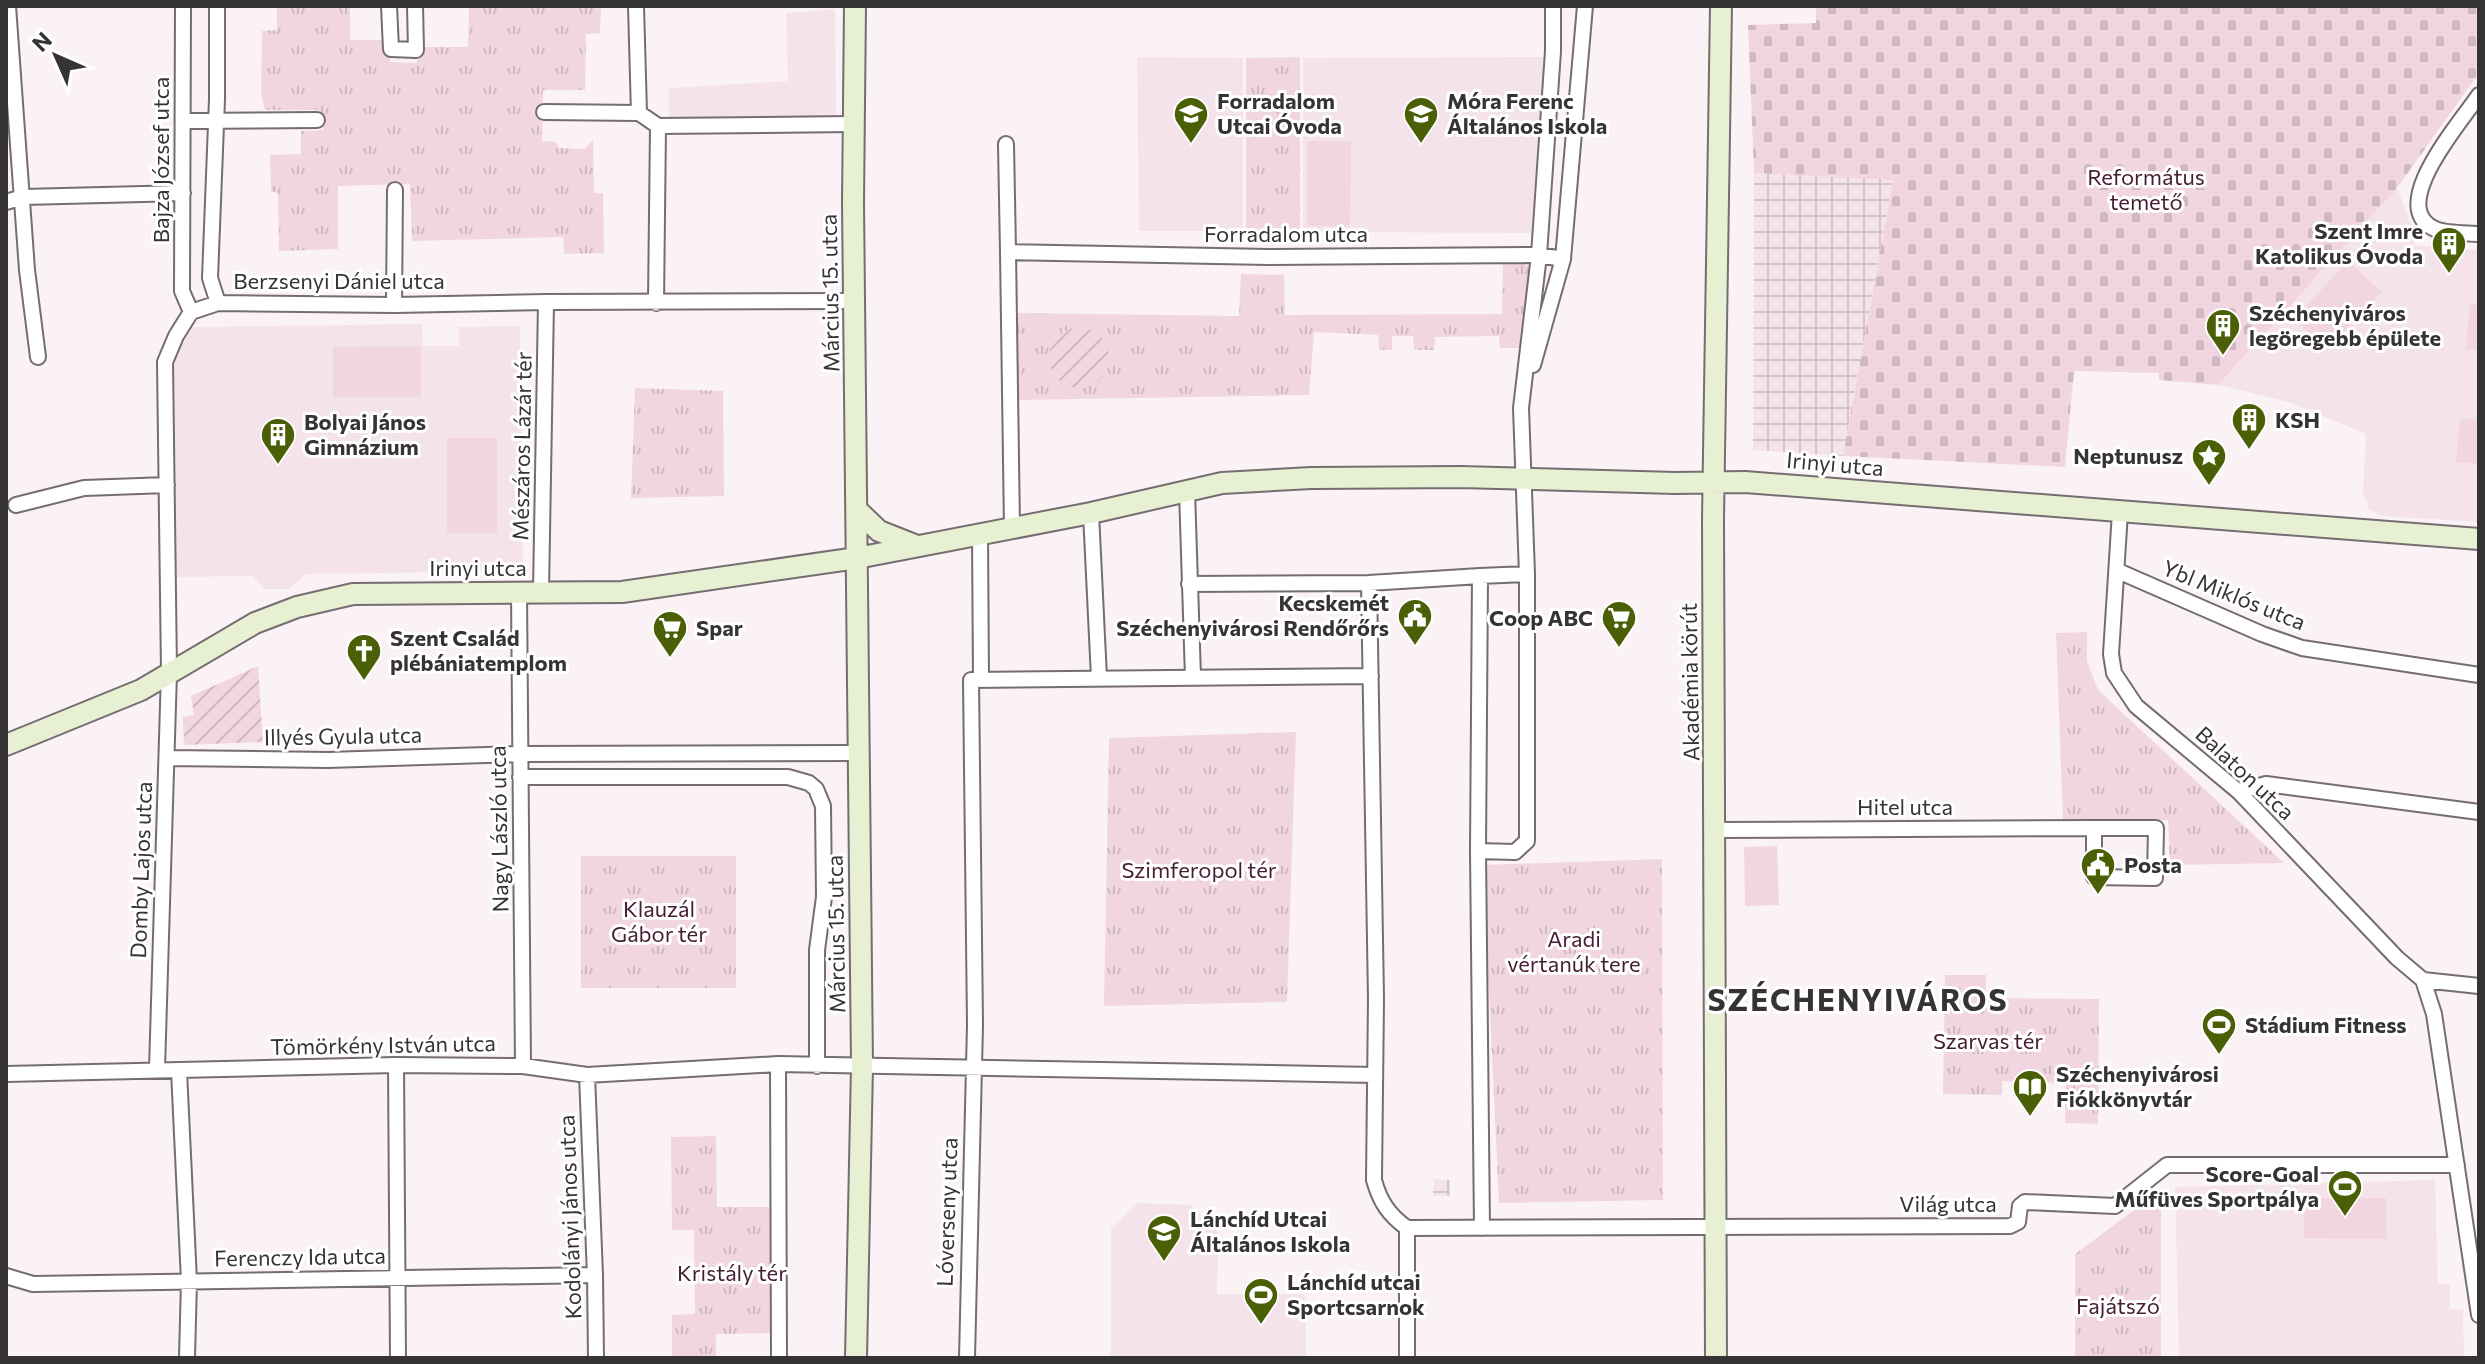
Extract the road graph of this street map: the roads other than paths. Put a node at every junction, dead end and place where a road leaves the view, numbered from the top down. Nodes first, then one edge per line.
1 (8, 6) edge
2 (183, 6) edge
3 (217, 6) edge
4 (389, 6) edge
5 (415, 6) edge
6 (636, 6) edge
7 (855, 6) edge
8 (1553, 6) edge
9 (1585, 6) edge
10 (1721, 6) edge
11 (2479, 95) edge
12 (544, 112) dead end
13 (639, 113) junction
14 (317, 120) dead end
15 (183, 121) junction
16 (216, 121) junction
17 (853, 124) junction
18 (658, 126) junction
19 (1006, 144) dead end
20 (395, 190) dead end
21 (183, 193) junction
22 (23, 197) junction
23 (6, 202) edge
24 (2479, 234) edge
25 (1008, 252) junction
26 (1539, 255) junction
27 (1563, 259) junction
28 (854, 301) junction
29 (546, 302) junction
30 (218, 303) junction
31 (656, 303) junction
32 (394, 305) junction
33 (191, 312) junction
34 (38, 357) dead end
35 (1521, 408) junction
36 (1524, 479) junction
37 (1713, 482) junction
38 (167, 485) junction
39 (1187, 491) junction
40 (16, 505) dead end
41 (857, 510) junction
42 (2120, 512) junction
43 (1091, 513) junction
44 (1012, 528) junction
45 (980, 534) junction
46 (2479, 539) edge
47 (917, 546) junction
48 (857, 558) junction
49 (2118, 571) junction
50 (1527, 574) junction
51 (1480, 576) junction
52 (1369, 583) junction
53 (1189, 584) junction
54 (519, 592) junction
55 (541, 592) junction
56 (169, 672) junction
57 (2479, 675) edge
58 (1371, 676) junction
59 (1193, 677) junction
60 (1099, 678) junction
61 (981, 680) junction
62 (6, 745) edge
63 (857, 753) junction
64 (520, 754) junction
65 (167, 758) junction
66 (520, 777) junction
67 (2239, 792) junction
68 (2479, 812) edge
69 (2094, 828) junction
70 (1716, 830) junction
71 (1478, 851) junction
72 (2423, 980) junction
73 (2479, 986) edge
74 (778, 1064) junction
75 (396, 1065) junction
76 (523, 1066) junction
77 (817, 1066) junction
78 (862, 1066) junction
79 (974, 1067) junction
80 (157, 1069) junction
81 (179, 1071) junction
82 (6, 1074) edge
83 (587, 1075) junction
84 (1375, 1075) junction
85 (2457, 1165) junction
86 (1714, 1227) junction
87 (1407, 1228) junction
88 (1482, 1228) junction
89 (595, 1275) junction
90 (6, 1276) edge
91 (397, 1277) junction
92 (189, 1281) junction
93 (2479, 1315) edge
94 (187, 1358) edge
95 (398, 1358) edge
96 (596, 1358) edge
97 (779, 1358) edge
98 (856, 1358) edge
99 (967, 1358) edge
100 (1407, 1358) edge
101 (1716, 1358) edge

1 - 22 street
2 - 15 street, Bajza József utca
3 - 16 street
4 - 5 street
6 - 13 street
7 - 17 street, Március 15. utca
8 - 26 street
9 - 27 street
10 - 37 street, Akadémia körút
11 - 24 street
12 - 13 street
13 - 18 street
14 - 16 street
15 - 16 street
15 - 21 street, Bajza József utca
16 - 30 street
17 - 18 street
17 - 28 street, Március 15. utca
18 - 31 street
19 - 25 street
20 - 32 street
21 - 22 street
21 - 33 street, Bajza József utca
22 - 23 street
22 - 34 street
25 - 26 street, Forradalom utca
25 - 44 street
26 - 27 street, Forradalom utca
26 - 35 street
27 - 35 street
28 - 31 street, Berzsenyi Dániel utca
28 - 41 street, Március 15. utca
29 - 31 street, Berzsenyi Dániel utca
29 - 32 street, Berzsenyi Dániel utca
29 - 55 street, Mészáros Lázár tér
30 - 32 street, Berzsenyi Dániel utca
30 - 33 street, Berzsenyi Dániel utca
33 - 38 street
35 - 36 street
36 - 37 street, Irinyi utca
36 - 39 street, Irinyi utca
36 - 50 street
37 - 42 street, Irinyi utca
37 - 70 street, Akadémia körút
38 - 40 street
38 - 56 street
39 - 43 street, Irinyi utca
39 - 53 street
41 - 47 street
41 - 48 street, Március 15. utca
42 - 46 street, Irinyi utca
42 - 49 street, Balaton utca
43 - 44 street, Irinyi utca
43 - 60 street
44 - 45 street, Irinyi utca
45 - 47 street, Irinyi utca
45 - 61 street
47 - 48 street, Irinyi utca
48 - 55 street, Irinyi utca
48 - 63 street, Március 15. utca
49 - 57 street, Ybl Miklós utca
49 - 67 street, Balaton utca
50 - 51 street
50 - 71 street
51 - 52 street
51 - 71 street
52 - 53 street
52 - 58 street
53 - 59 street
54 - 55 street, Irinyi utca
54 - 56 street, Irinyi utca
54 - 64 street, Nagy László utca
56 - 62 street, Irinyi utca
56 - 65 street, Domby Lajos utca
58 - 59 street
58 - 84 street
59 - 60 street
60 - 61 street
61 - 79 street
63 - 64 street
63 - 78 street, Március 15. utca
64 - 65 street, Illyés Gyula utca
64 - 66 street, Nagy László utca
65 - 80 street, Domby Lajos utca
66 - 76 street, Nagy László utca
66 - 77 street
67 - 68 street
67 - 72 street, Balaton utca
69 - 69 street, Hitel utca
69 - 70 street, Hitel utca
70 - 86 street, Akadémia körút
71 - 88 street
72 - 73 street
72 - 85 street
74 - 77 street
74 - 83 street
74 - 97 street
75 - 76 street, Tömörkény István utca
75 - 81 street, Tömörkény István utca
75 - 91 street
76 - 83 street, Tömörkény István utca
77 - 78 street
78 - 79 street
78 - 98 street, Március 15. utca
79 - 84 street
79 - 99 street, Lóverseny utca
80 - 81 street, Tömörkény István utca
80 - 82 street, Tömörkény István utca
81 - 92 street
83 - 89 street, Kodolányi János utca
84 - 87 street
85 - 86 street, Világ utca
85 - 93 street
86 - 88 street, Világ utca
86 - 101 street, Akadémia körút
87 - 88 street, Világ utca
87 - 100 street
89 - 91 street, Ferenczy Ida utca
89 - 96 street, Kodolányi János utca
90 - 92 street, Ferenczy Ida utca
91 - 92 street, Ferenczy Ida utca
91 - 95 street
92 - 94 street

